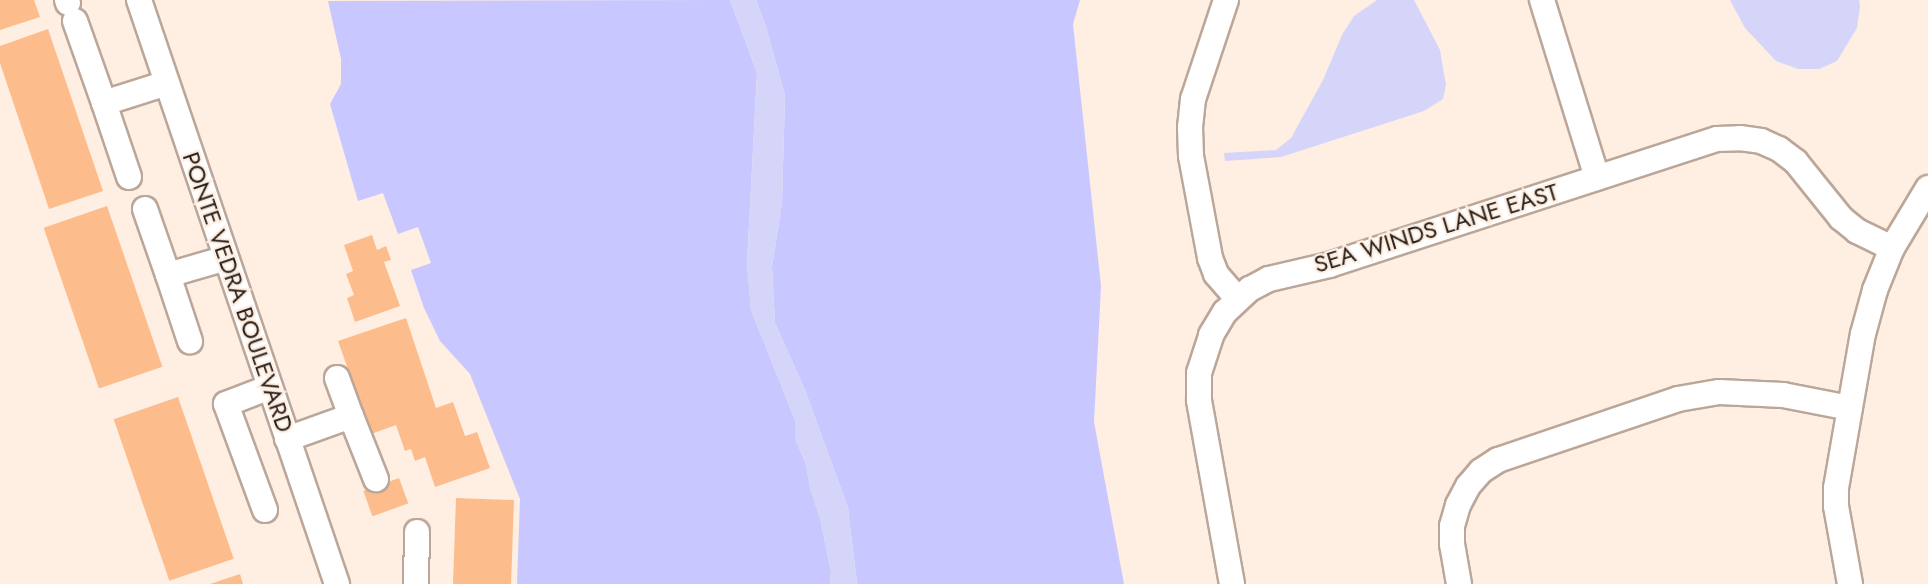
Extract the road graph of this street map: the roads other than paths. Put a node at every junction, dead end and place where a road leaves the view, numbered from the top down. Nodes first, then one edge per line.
1 (139, 0) edge
2 (1226, 0) edge
3 (1542, 0) edge
4 (70, 8) edge
5 (167, 83) junction
6 (104, 103) junction
7 (129, 177) dead end
8 (1597, 178) junction
9 (1928, 189) edge
10 (145, 209) dead end
11 (1892, 248) junction
12 (226, 258) junction
13 (168, 275) junction
14 (1238, 299) junction
15 (190, 341) dead end
16 (337, 378) dead end
17 (270, 387) junction
18 (1850, 408) junction
19 (351, 416) junction
20 (287, 439) junction
21 (376, 479) dead end
22 (265, 510) dead end
23 (417, 532) dead end
24 (337, 584) edge
25 (416, 584) edge
26 (1232, 584) edge
27 (1459, 584) edge
28 (1850, 584) edge

1 - 5 street, PONTE VEDRA BOULEVARD
2 - 14 street
3 - 8 street
4 - 6 street
5 - 6 street
5 - 12 street, PONTE VEDRA BOULEVARD
6 - 7 street
8 - 11 street, SEA WINDS LANE EAST
8 - 14 street, SEA WINDS LANE EAST
9 - 11 street
10 - 13 street
11 - 18 street
12 - 13 street
12 - 17 street, PONTE VEDRA BOULEVARD
13 - 15 street
14 - 26 street, SEA WINDS LANE EAST
16 - 19 street
17 - 20 street, PONTE VEDRA BOULEVARD
17 - 22 street
18 - 27 street
18 - 28 street
19 - 20 street
19 - 21 street
20 - 24 street, PONTE VEDRA BOULEVARD
23 - 25 street

